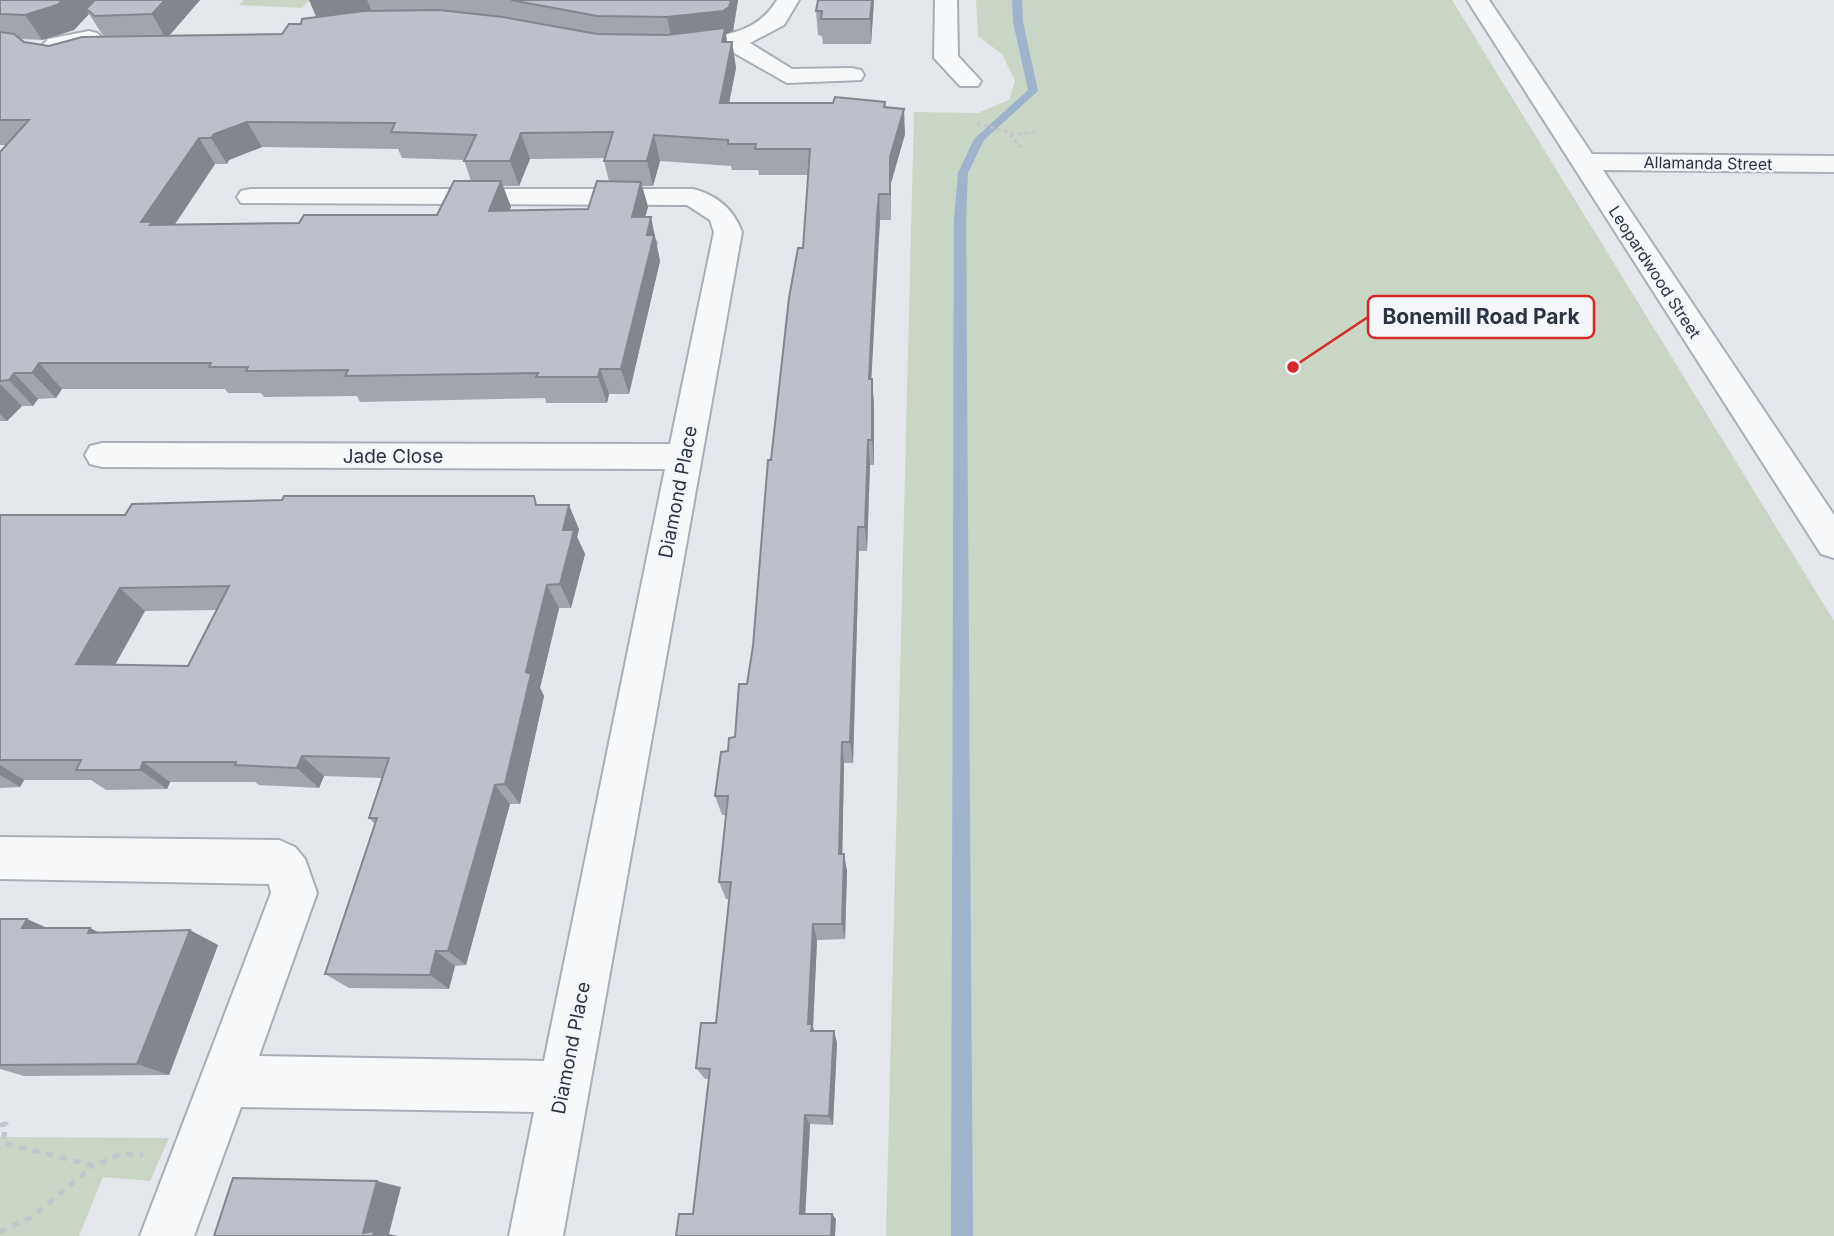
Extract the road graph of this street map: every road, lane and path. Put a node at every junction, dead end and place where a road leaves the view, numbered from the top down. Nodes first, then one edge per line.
1 (788, 0) edge
2 (946, 0) edge
3 (1478, 0) edge
4 (100, 19) edge
5 (733, 43) junction
6 (88, 45) junction
7 (35, 49) edge
8 (658, 50) edge
9 (120, 52) edge
10 (852, 75) dead end
11 (969, 80) dead end
12 (977, 123) dead end
13 (1038, 132) dead end
14 (1009, 134) junction
15 (1023, 149) dead end
16 (1583, 162) junction
17 (1834, 164) edge
18 (251, 197) dead end
19 (102, 455) dead end
20 (685, 457) junction
21 (1834, 544) edge
22 (0, 858) edge
23 (224, 1081) junction
24 (563, 1087) junction
25 (0, 1125) edge
26 (153, 1156) dead end
27 (93, 1166) junction
28 (0, 1233) edge
29 (167, 1236) edge
30 (536, 1236) edge

1 - 5 street
2 - 11 street
3 - 16 street, Leopardwood Street
4 - 6 street
5 - 8 street
5 - 10 street
6 - 7 street
6 - 9 street
12 - 14 path
13 - 14 path
14 - 15 path
16 - 17 street, Allamanda Street
16 - 21 street, Leopardwood Street
18 - 20 street, Diamond Place
19 - 20 street, Jade Close
20 - 24 street, Diamond Place
22 - 23 street
23 - 24 street
23 - 29 street
24 - 30 street, Diamond Place
25 - 27 path
26 - 27 path
27 - 28 path

